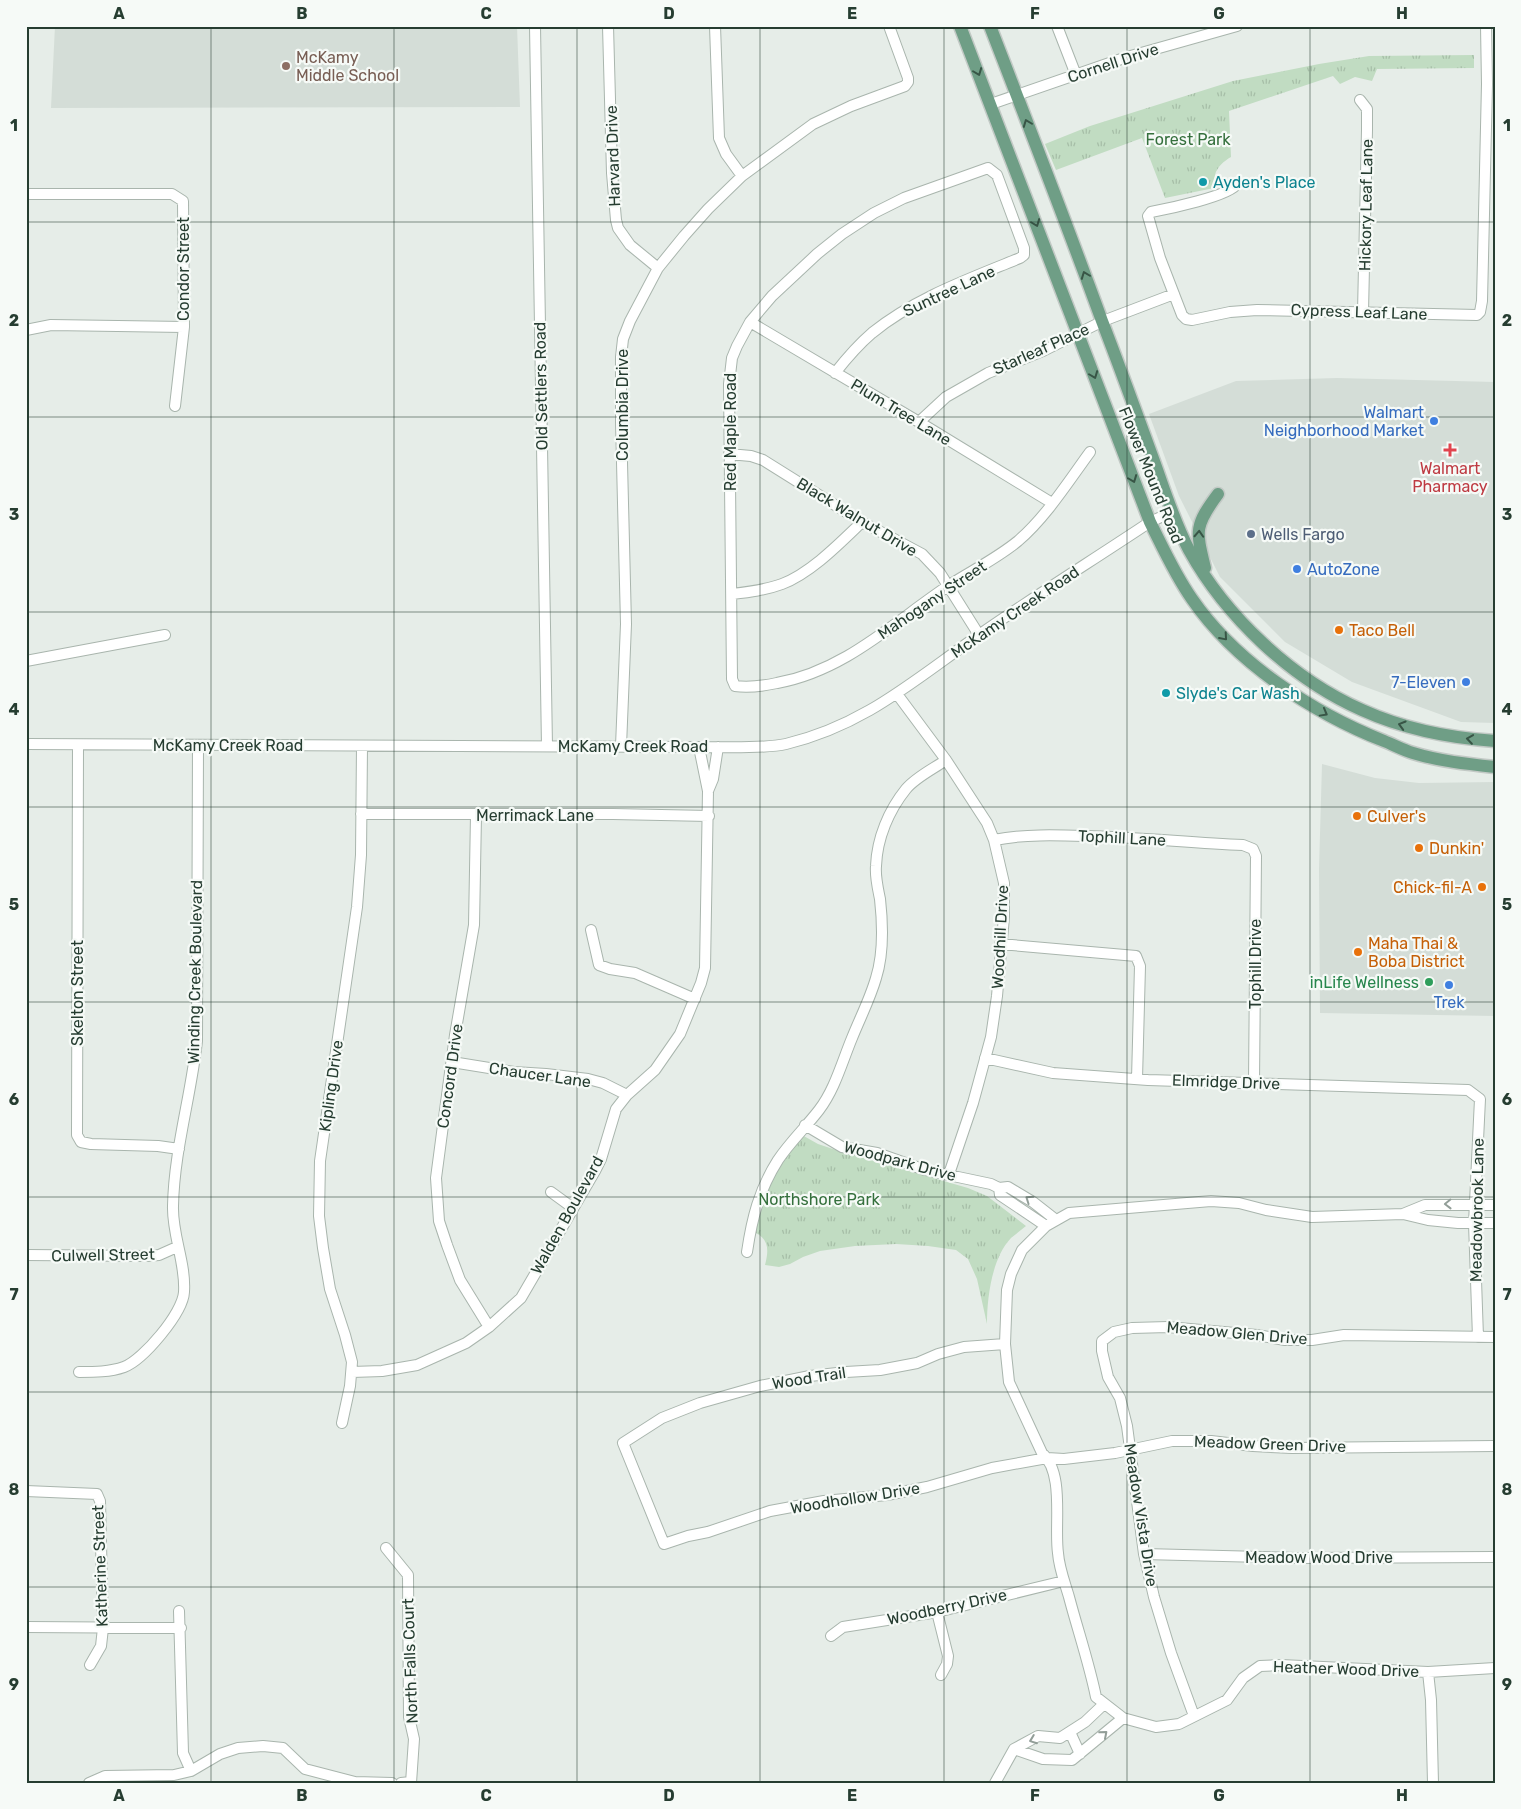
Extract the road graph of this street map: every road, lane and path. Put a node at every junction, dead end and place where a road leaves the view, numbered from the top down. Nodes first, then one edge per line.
1 (535, 26) edge
2 (608, 26) edge
3 (716, 26) edge
4 (889, 26) edge
5 (960, 26) edge
6 (990, 26) edge
7 (1057, 26) edge
8 (1237, 26) edge
9 (1486, 26) edge
10 (1076, 76) junction
11 (1017, 96) junction
12 (1360, 100) dead end
13 (990, 104) junction
14 (742, 176) junction
15 (1237, 184) dead end
16 (26, 194) edge
17 (1024, 255) joint
18 (658, 268) junction
19 (1174, 294) junction
20 (1363, 312) junction
21 (1102, 321) junction
22 (750, 322) junction
23 (184, 328) junction
24 (26, 330) edge
25 (1077, 332) junction
26 (835, 373) junction
27 (175, 406) dead end
28 (919, 422) junction
29 (1090, 452) dead end
30 (729, 454) junction
31 (1218, 494) dead end
32 (1052, 503) junction
33 (1172, 512) junction
34 (862, 522) junction
35 (1150, 522) junction
36 (1207, 578) junction
37 (948, 586) junction
38 (732, 594) junction
39 (165, 635) dead end
40 (980, 635) junction
41 (1280, 659) junction
42 (26, 661) edge
43 (1269, 676) junction
44 (735, 686) joint
45 (897, 694) junction
46 (1495, 741) edge
47 (26, 744) edge
48 (78, 745) junction
49 (198, 745) junction
50 (362, 746) junction
51 (547, 746) junction
52 (620, 746) junction
53 (699, 747) junction
54 (718, 747) junction
55 (946, 760) junction
56 (1495, 767) edge
57 (708, 791) junction
58 (361, 814) junction
59 (476, 815) junction
60 (709, 816) junction
61 (994, 840) junction
62 (1250, 848) joint
63 (591, 930) dead end
64 (1000, 944) junction
65 (695, 999) junction
66 (985, 1058) junction
67 (452, 1062) junction
68 (1137, 1079) junction
69 (1254, 1083) junction
70 (1468, 1090) joint
71 (627, 1095) junction
72 (805, 1125) junction
73 (178, 1149) junction
74 (949, 1174) junction
75 (999, 1188) junction
76 (551, 1192) dead end
77 (1474, 1205) junction
78 (1495, 1205) edge
79 (573, 1208) junction
80 (1403, 1214) junction
81 (1056, 1220) junction
82 (1474, 1223) junction
83 (1495, 1223) edge
84 (1046, 1226) junction
85 (177, 1247) junction
86 (746, 1252) dead end
87 (26, 1255) edge
88 (489, 1327) junction
89 (1478, 1337) junction
90 (1495, 1337) edge
91 (1102, 1341) joint
92 (1005, 1344) junction
93 (79, 1372) dead end
94 (352, 1372) junction
95 (342, 1423) dead end
96 (1495, 1446) edge
97 (1129, 1449) junction
98 (1047, 1458) junction
99 (26, 1491) edge
100 (664, 1544) joint
101 (386, 1548) dead end
102 (1144, 1554) junction
103 (1495, 1557) edge
104 (1064, 1581) junction
105 (180, 1610) dead end
106 (938, 1612) junction
107 (26, 1627) edge
108 (103, 1628) junction
109 (181, 1628) junction
110 (831, 1636) dead end
111 (90, 1665) dead end
112 (1495, 1668) edge
113 (1428, 1672) junction
114 (941, 1675) dead end
115 (1104, 1704) junction
116 (1194, 1716) junction
117 (1123, 1718) junction
118 (1070, 1732) junction
119 (1014, 1749) junction
120 (1080, 1754) junction
121 (191, 1771) junction
122 (408, 1782) edge
123 (89, 1783) edge
124 (392, 1783) edge
125 (995, 1783) edge
126 (1433, 1783) edge

1 - 51 street, Old Settlers Road
2 - 18 street, Harvard Drive
3 - 14 street
4 - 14 street, Columbia Drive
5 -> 13 main road, Flower Mound Road
6 - 11 main road, Flower Mound Road
7 - 10 street
8 - 10 street, Cornell Drive
9 - 20 street, Cypress Leaf Lane
10 - 11 street, Cornell Drive
11 - 13 street, Cornell Drive
21 -> 11 main road, Flower Mound Road
12 - 20 street, Hickory Leaf Lane
13 -> 25 main road, Flower Mound Road
14 - 18 street, Columbia Drive
15 - 19 street
16 - 23 street, Condor Street
17 - 22 street, Red Maple Road
17 - 26 street, Suntree Lane
18 - 52 street, Columbia Drive
19 - 20 street, Cypress Leaf Lane
19 - 21 street, Starleaf Place
21 - 25 street, Starleaf Place
21 - 33 main road, Flower Mound Road
22 - 26 street, Plum Tree Lane
22 - 30 street, Red Maple Road
23 - 24 street
23 - 27 street, Condor Street
25 - 28 street, Starleaf Place
25 -> 35 main road, Flower Mound Road
26 - 28 street, Plum Tree Lane
28 - 32 street, Plum Tree Lane
29 - 32 street, Mahogany Street
30 - 34 street, Black Walnut Drive
30 - 38 street, Red Maple Road
36 -> 31 main road
32 - 37 street, Mahogany Street
33 - 35 street, McKamy Creek Road
33 - 36 main road, Flower Mound Road
34 - 37 street, Black Walnut Drive
34 - 38 street
35 - 40 street, McKamy Creek Road
35 -> 43 main road, Flower Mound Road
36 - 41 main road, Flower Mound Road
37 - 40 street, Black Walnut Drive
37 - 44 street, Mahogany Street
38 - 44 street, Red Maple Road
39 - 42 street
40 - 45 street, McKamy Creek Road
41 - 43 main road
46 -> 41 main road, Flower Mound Road
43 -> 56 main road, Flower Mound Road
45 - 54 street, McKamy Creek Road
45 - 55 street, Woodhill Drive
47 - 48 street, McKamy Creek Road
48 - 49 street, McKamy Creek Road
48 - 73 street, Skelton Street
49 - 50 street, McKamy Creek Road
49 - 73 street, Winding Creek Boulevard
50 - 51 street, McKamy Creek Road
50 - 58 street, Kipling Drive
51 - 52 street, McKamy Creek Road
52 - 53 street, McKamy Creek Road
53 - 54 street, McKamy Creek Road
53 - 57 street, Walden Boulevard
54 - 57 street, Walden Boulevard
55 - 61 street, Woodhill Drive
55 - 72 street
57 - 60 street, Walden Boulevard
58 - 59 street, Merrimack Lane
58 - 94 street, Kipling Drive
59 - 60 street, Merrimack Lane
59 - 67 street, Concord Drive
60 - 65 street, Walden Boulevard
61 - 62 street, Tophill Lane
61 - 64 street, Woodhill Drive
62 - 69 street, Tophill Drive
63 - 65 street
64 - 66 street, Woodhill Drive
64 - 68 street
65 - 71 street, Walden Boulevard
66 - 68 street, Elmridge Drive
66 - 74 street, Woodhill Drive
67 - 71 street, Chaucer Lane
67 - 88 street, Concord Drive
68 - 69 street, Elmridge Drive
69 - 70 street, Elmridge Drive
70 - 77 street, Meadowbrook Lane
71 - 79 street, Walden Boulevard
72 - 74 street, Woodpark Drive
72 - 86 street
73 - 85 street, Winding Creek Boulevard
74 - 75 street, Woodpark Drive
81 -> 75 street, Woodpark Drive
75 - 84 street, Woodpark Drive
76 - 79 street
77 - 78 street
77 -> 80 street
77 - 82 street, Meadowbrook Lane
79 - 88 street, Walden Boulevard
80 - 81 street
80 - 82 street
81 - 84 street
82 - 83 street
82 - 89 street, Meadowbrook Lane
84 - 92 street
85 - 87 street, Culwell Street
85 - 93 street, Winding Creek Boulevard
88 - 94 street, Walden Boulevard
89 - 90 street, Meadow Glen Drive
89 - 91 street, Meadow Glen Drive
91 - 97 street, Meadow Vista Drive
92 - 98 street
92 - 100 street, Wood Trail
94 - 95 street, Kipling Drive
96 - 97 street, Meadow Green Drive
97 - 98 street, Meadow Green Drive
97 - 102 street, Meadow Vista Drive
98 - 100 street, Woodhollow Drive
98 - 104 street
99 - 108 street, Katherine Street
101 - 122 street, North Falls Court
102 - 103 street, Meadow Wood Drive
102 - 116 street, Meadow Vista Drive
104 - 106 street, Woodberry Drive
104 - 115 street
105 - 109 street
106 - 110 street, Woodberry Drive
106 - 114 street
107 - 108 street
108 - 109 street
108 - 111 street, Katherine Street
109 - 121 street
112 - 113 street, Heather Wood Drive
113 - 116 street, Heather Wood Drive
113 - 126 street
115 - 117 street, Heather Wood Drive
115 - 118 street
116 - 117 street, Heather Wood Drive
120 -> 117 street
118 -> 119 street
118 - 120 street
119 - 120 street
119 - 125 street
121 - 123 street
121 - 124 street

